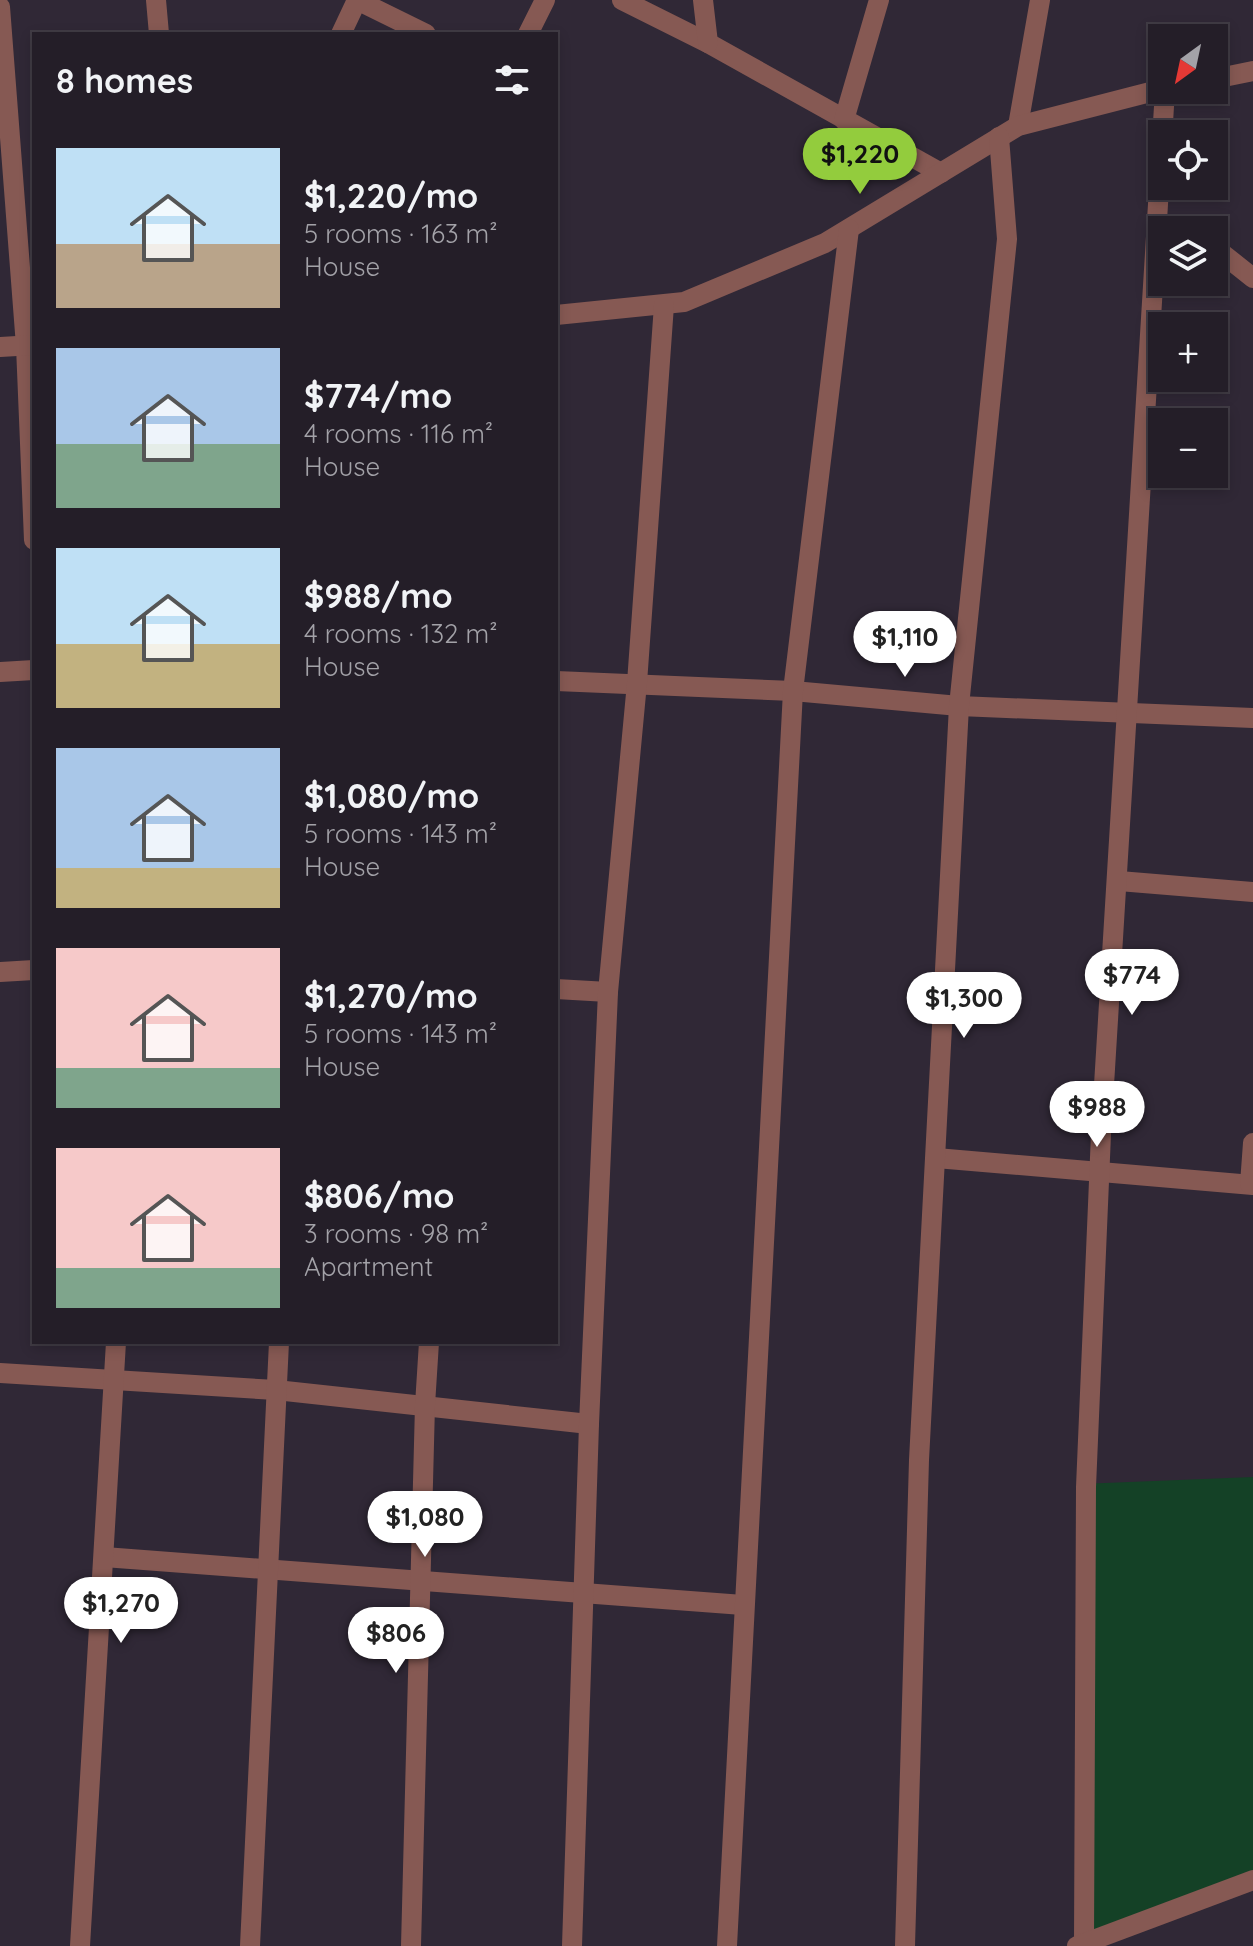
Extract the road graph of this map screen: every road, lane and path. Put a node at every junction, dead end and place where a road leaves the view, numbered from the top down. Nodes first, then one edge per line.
1 (156, 0) edge
2 (545, 0) edge
3 (622, 0) edge
4 (703, 0) edge
5 (879, 0) edge
6 (1040, 0) edge
7 (0, 7) edge
8 (159, 32) edge
9 (342, 32) edge
10 (422, 32) edge
11 (529, 32) edge
12 (708, 43) junction
13 (1253, 71) edge
14 (1228, 76) edge
15 (1148, 94) edge
16 (1163, 104) edge
17 (844, 120) junction
18 (1018, 126) junction
19 (999, 137) junction
20 (941, 173) junction
21 (1160, 216) edge
22 (849, 229) junction
23 (1228, 258) edge
24 (1253, 278) edge
25 (1155, 296) edge
26 (664, 305) junction
27 (558, 315) edge
28 (30, 346) edge
29 (0, 347) edge
30 (32, 443) edge
31 (32, 670) edge
32 (0, 672) edge
33 (558, 681) edge
34 (637, 683) junction
35 (793, 691) junction
36 (959, 706) junction
37 (1127, 713) junction
38 (1253, 718) edge
39 (1119, 881) junction
40 (1253, 892) edge
41 (32, 970) edge
42 (0, 972) edge
43 (558, 989) edge
44 (608, 992) junction
45 (1253, 1143) edge
46 (936, 1158) junction
47 (1100, 1171) junction
48 (1252, 1184) edge
49 (116, 1344) edge
50 (279, 1344) edge
51 (429, 1344) edge
52 (0, 1373) edge
53 (114, 1380) junction
54 (276, 1390) junction
55 (425, 1405) junction
56 (589, 1424) junction
57 (104, 1557) junction
58 (268, 1569) junction
59 (420, 1580) junction
60 (583, 1593) junction
61 (743, 1605) junction
62 (1253, 1880) edge
63 (1080, 1945) edge
64 (80, 1946) edge
65 (250, 1946) edge
66 (411, 1946) edge
67 (572, 1946) edge
68 (727, 1946) edge
69 (905, 1946) edge

1 - 8 street
2 - 11 street
3 - 12 street
4 - 12 street
5 - 17 street
6 - 18 street
7 - 28 street
9 - 10 street
12 - 17 street
13 - 14 street
15 - 18 street
16 - 21 street
17 - 20 street
18 - 19 street
19 - 20 street
19 - 36 street
20 - 22 street
22 - 26 street
22 - 35 street
23 - 24 street
25 - 37 street
26 - 27 street
26 - 34 street
28 - 29 street
28 - 30 street
31 - 32 street
33 - 34 street
34 - 35 street
34 - 44 street
35 - 36 street
35 - 61 street
36 - 37 street
36 - 46 street
37 - 38 street
37 - 39 street
39 - 40 street
39 - 47 street
41 - 42 street
43 - 44 street
44 - 56 street
45 - 48 street
46 - 47 street
46 - 69 street
47 - 48 street
47 - 63 street
49 - 53 street
50 - 54 street
51 - 55 street
52 - 53 street
53 - 54 street
53 - 57 street
54 - 55 street
54 - 58 street
55 - 56 street
55 - 59 street
56 - 60 street
57 - 58 street
57 - 64 street
58 - 59 street
58 - 65 street
59 - 60 street
59 - 66 street
60 - 61 street
60 - 67 street
61 - 68 street
62 - 63 street

